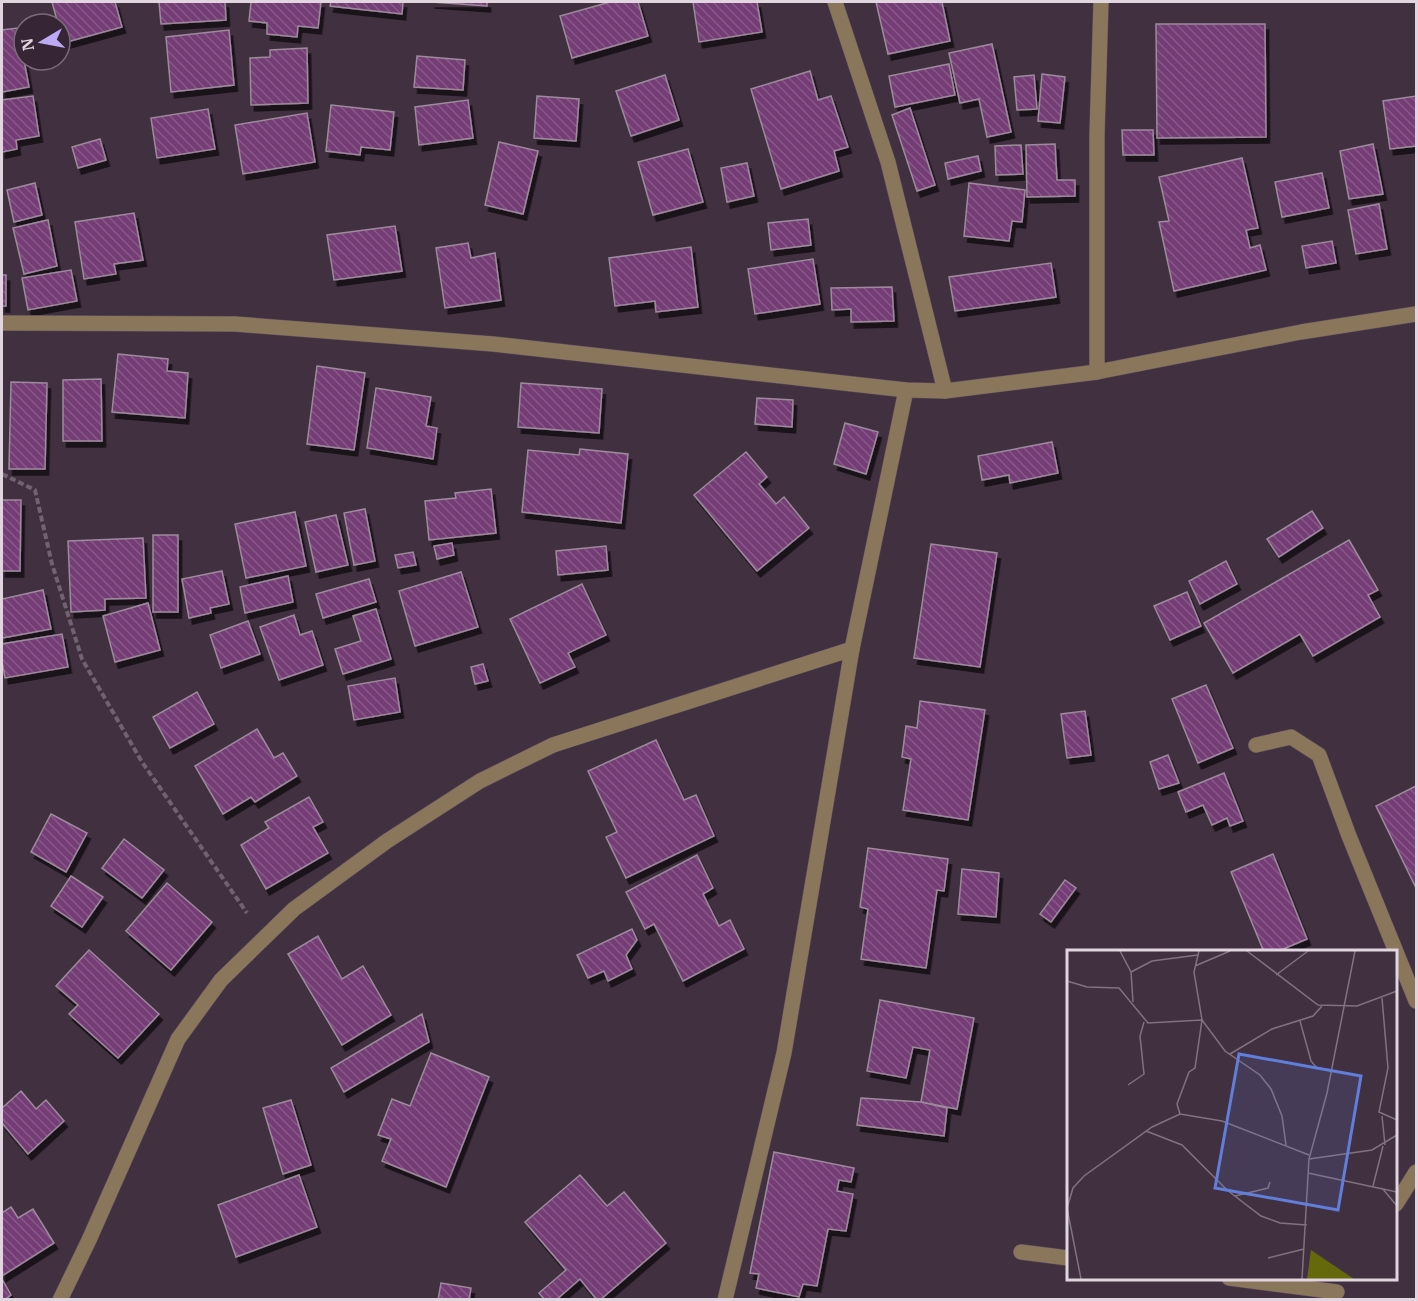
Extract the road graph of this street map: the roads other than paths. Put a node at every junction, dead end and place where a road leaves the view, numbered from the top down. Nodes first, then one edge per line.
1 (835, 2) edge
2 (1101, 2) edge
3 (1416, 314) edge
4 (2, 323) edge
5 (1097, 372) junction
6 (906, 390) junction
7 (945, 391) junction
8 (852, 648) junction
9 (1256, 745) dead end
10 (1395, 950) edge
11 (1397, 954) edge
12 (1416, 1001) edge
13 (1416, 1172) edge
14 (1397, 1201) edge
15 (1021, 1252) dead end
16 (1067, 1258) edge
17 (1241, 1280) edge
18 (1345, 1280) edge
19 (1335, 1296) edge
20 (60, 1299) edge
21 (725, 1299) edge

1 - 7 street
2 - 5 street
3 - 5 street
4 - 6 street
5 - 7 street
6 - 7 street
6 - 8 street
8 - 20 street
8 - 21 street
9 - 10 street
11 - 12 street
13 - 14 street
15 - 16 street
17 - 19 street
18 - 19 street

